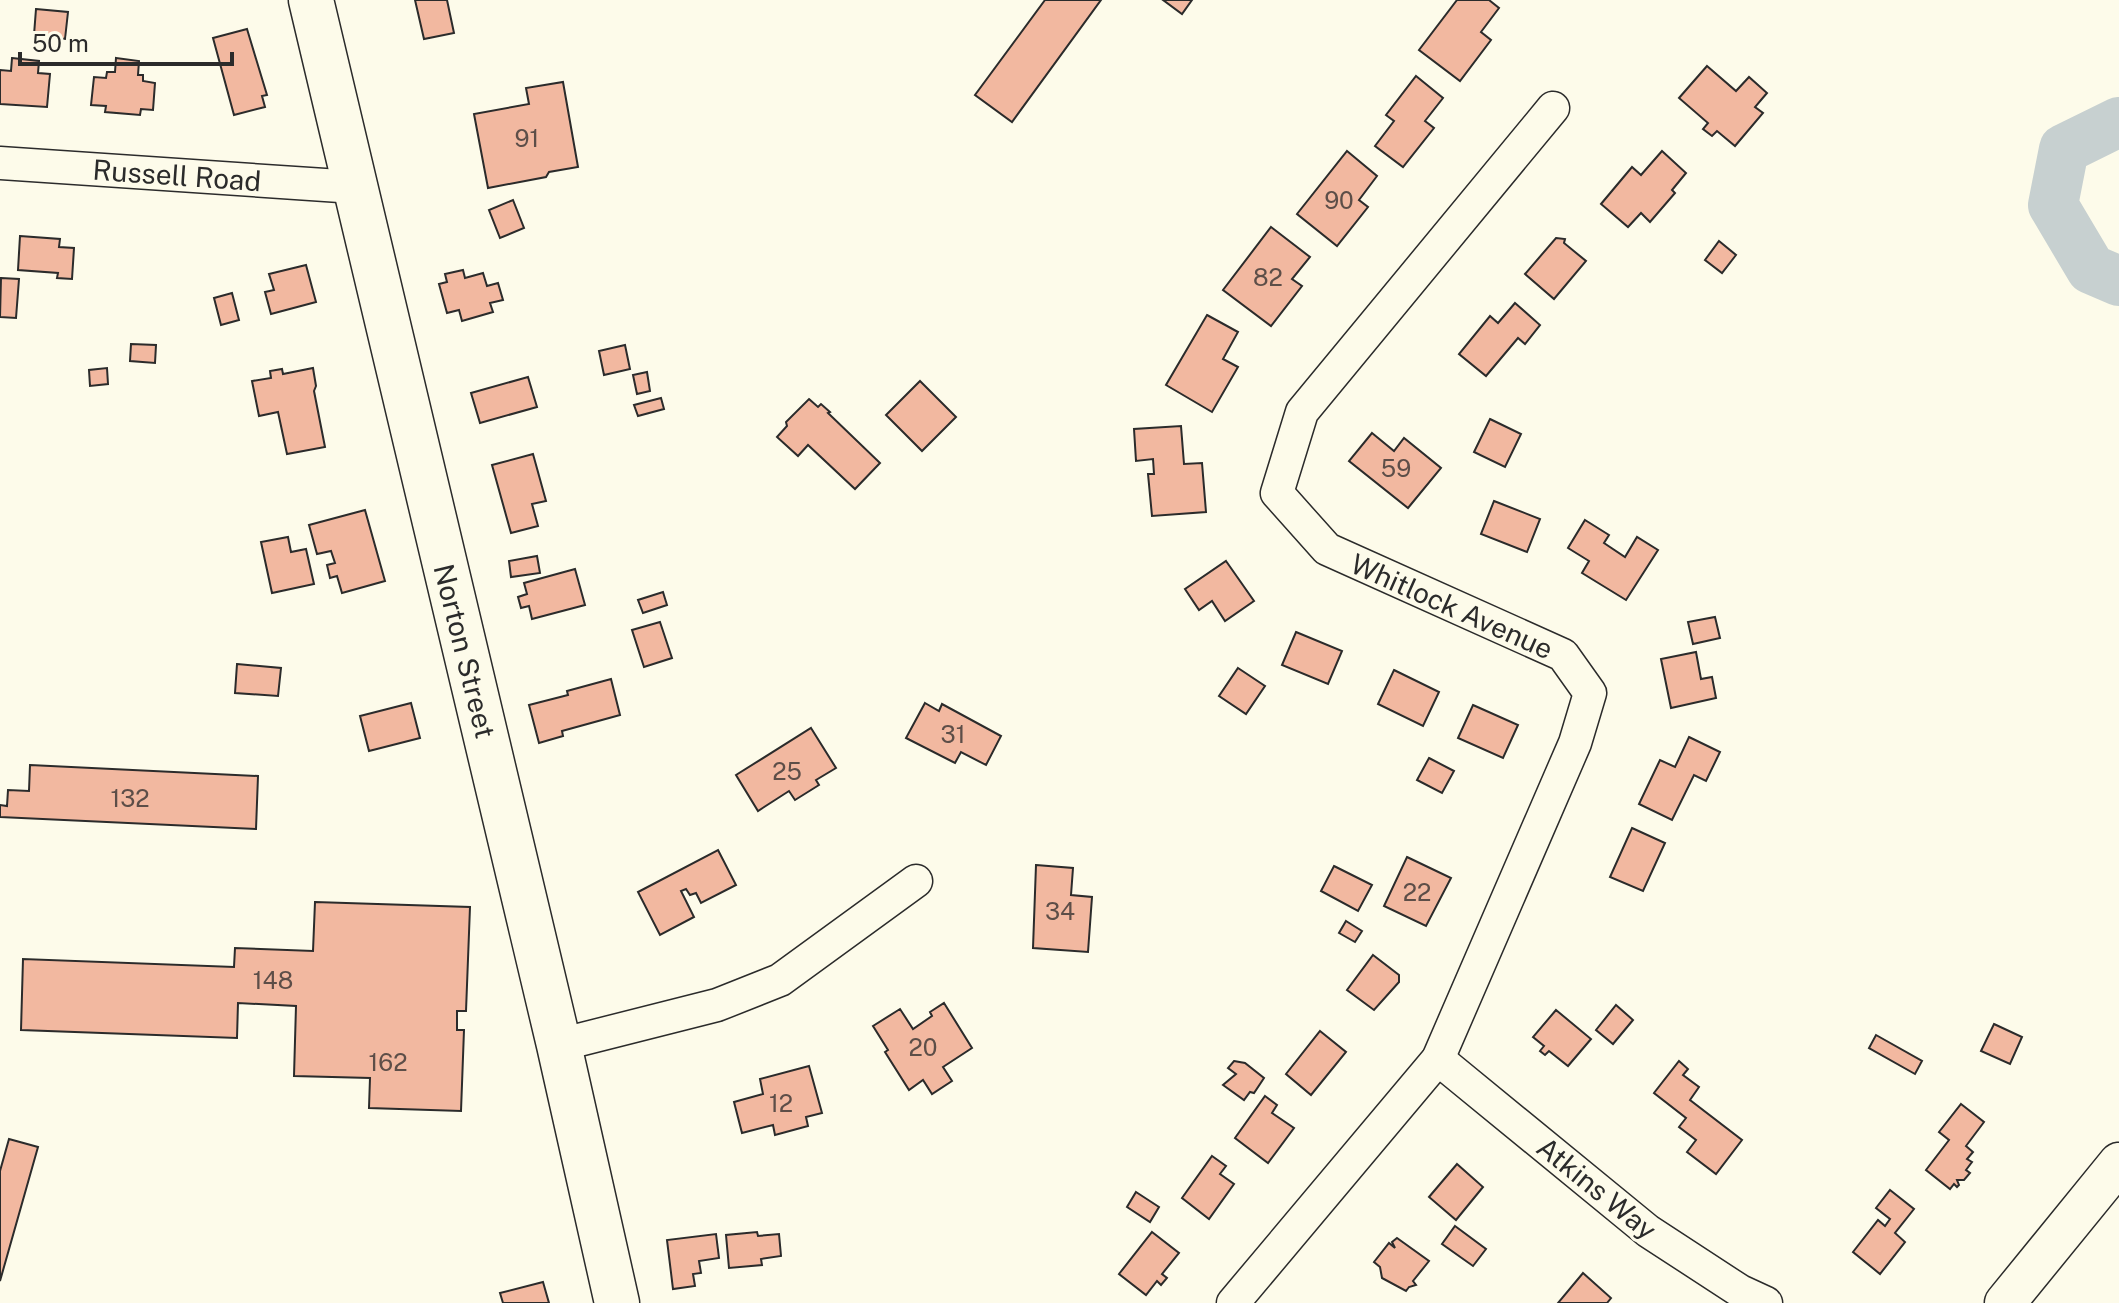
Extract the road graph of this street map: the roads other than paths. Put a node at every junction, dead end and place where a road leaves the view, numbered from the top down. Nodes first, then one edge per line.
1 (311, 0) edge
2 (1553, 108) dead end
3 (0, 163) edge
4 (355, 187) junction
5 (916, 881) dead end
6 (559, 1045) junction
7 (1438, 1059) junction
8 (2119, 1163) edge
9 (617, 1303) edge
10 (1233, 1303) edge
11 (1766, 1303) edge
12 (2005, 1303) edge

1 - 4 highway, Norton Street
2 - 7 street, Whitlock Avenue
3 - 4 street, Russell Road
4 - 6 highway, Norton Street
5 - 6 street
6 - 9 highway, Norton Street
7 - 10 street, Whitlock Avenue
7 - 11 street, Atkins Way
8 - 12 main road

